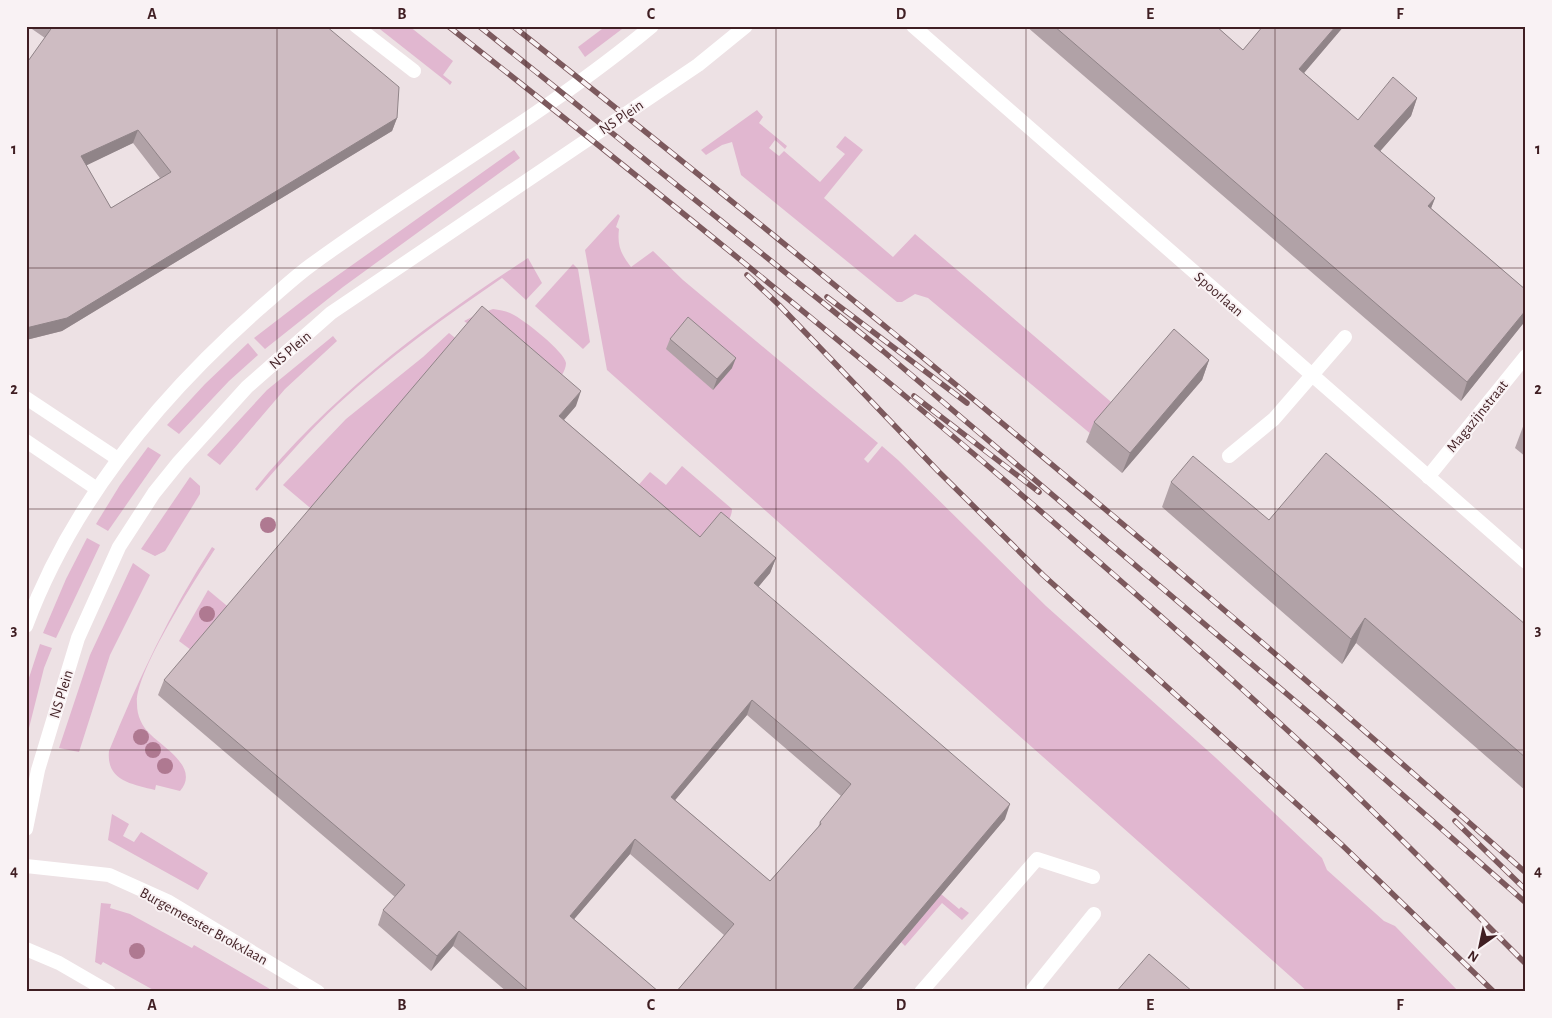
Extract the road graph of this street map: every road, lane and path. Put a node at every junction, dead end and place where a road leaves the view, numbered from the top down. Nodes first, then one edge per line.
1 (356, 26) edge
2 (652, 26) edge
3 (746, 26) edge
4 (913, 26) edge
5 (414, 71) dead end
6 (1345, 337) dead end
7 (1526, 356) edge
8 (1313, 376) junction
9 (26, 398) edge
10 (26, 441) edge
11 (1229, 456) dead end
12 (118, 459) junction
13 (1428, 477) junction
14 (98, 489) junction
15 (1526, 562) edge
16 (26, 626) edge
17 (26, 829) edge
18 (26, 866) edge
19 (1093, 877) dead end
20 (1094, 914) dead end
21 (26, 949) edge
22 (109, 992) edge
23 (318, 992) edge
24 (921, 992) edge
25 (1031, 992) edge

1 - 5 street
2 - 12 street
3 - 17 street, NS Plein
4 - 8 street, Spoorlaan
6 - 8 street
7 - 13 street, Magazijnstraat
8 - 11 street
8 - 13 street, Spoorlaan
9 - 12 street
10 - 14 street
12 - 14 street
13 - 15 street, Spoorlaan
14 - 16 street
18 - 23 street, Burgemeester Brokxlaan
19 - 24 street
20 - 25 street
21 - 22 street

